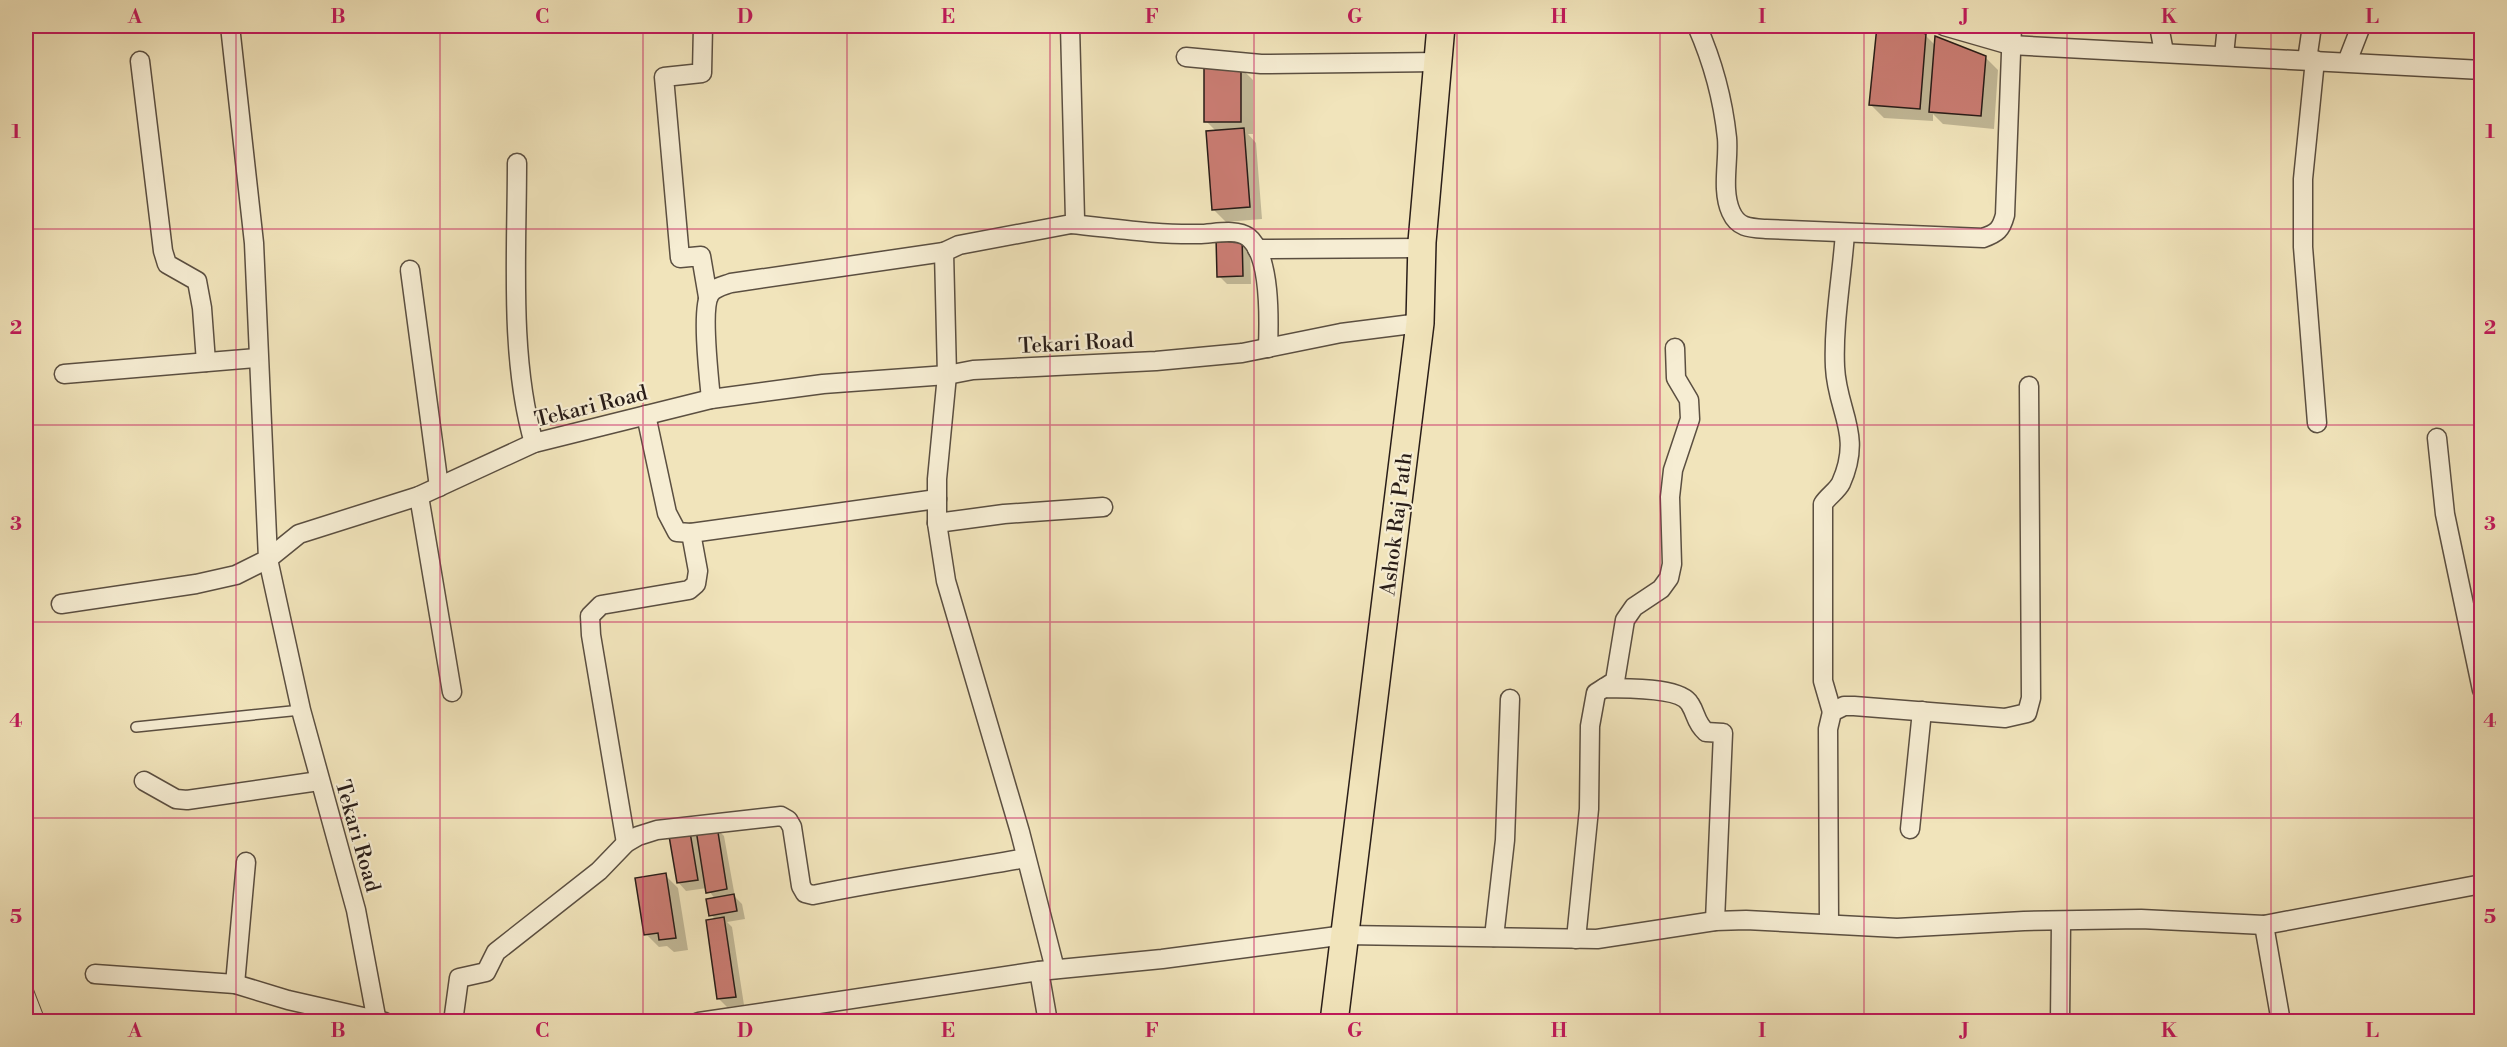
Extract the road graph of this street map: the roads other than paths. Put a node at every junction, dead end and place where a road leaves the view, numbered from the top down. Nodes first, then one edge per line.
1 (230, 26) edge
2 (703, 26) edge
3 (1070, 26) edge
4 (1441, 26) edge
5 (1697, 26) edge
6 (1944, 26) edge
7 (2012, 26) edge
8 (2159, 26) edge
9 (2227, 26) edge
10 (2312, 26) edge
11 (2361, 26) edge
12 (1971, 30) edge
13 (2010, 45) junction
14 (2164, 52) junction
15 (2224, 55) junction
16 (1186, 57) dead end
17 (2311, 60) junction
18 (140, 61) dead end
19 (1438, 62) junction
20 (2347, 62) junction
21 (2481, 70) edge
22 (517, 163) dead end
23 (1071, 225) junction
24 (1845, 233) junction
25 (1422, 248) junction
26 (1257, 249) junction
27 (944, 252) junction
28 (410, 270) dead end
29 (708, 297) junction
30 (1420, 323) junction
31 (1268, 348) junction
32 (1674, 348) dead end
33 (257, 358) junction
34 (206, 362) junction
35 (64, 374) dead end
36 (947, 375) junction
37 (2029, 386) dead end
38 (711, 399) junction
39 (646, 415) junction
40 (2317, 423) dead end
41 (2437, 438) dead end
42 (534, 443) junction
43 (439, 487) junction
44 (419, 496) junction
45 (937, 499) junction
46 (1103, 507) dead end
47 (937, 523) junction
48 (691, 533) junction
49 (268, 559) junction
50 (61, 604) dead end
51 (1604, 688) junction
52 (2481, 690) edge
53 (452, 692) dead end
54 (1510, 699) dead end
55 (301, 710) junction
56 (1922, 711) junction
57 (1832, 712) junction
58 (136, 727) dead end
59 (319, 781) junction
60 (144, 782) dead end
61 (1910, 829) dead end
62 (626, 843) junction
63 (1026, 858) junction
64 (246, 862) dead end
65 (2481, 884) edge
66 (1715, 921) junction
67 (2061, 922) junction
68 (1829, 924) junction
69 (2264, 925) junction
70 (1345, 935) junction
71 (1494, 937) junction
72 (1576, 939) junction
73 (1047, 970) junction
74 (95, 974) dead end
75 (235, 984) junction
76 (26, 991) edge
77 (380, 1021) edge
78 (38, 1022) edge
79 (453, 1022) edge
80 (699, 1022) edge
81 (1048, 1022) edge
82 (1334, 1022) edge
83 (2060, 1022) edge
84 (2281, 1022) edge

1 - 33 street
2 - 29 street
3 - 23 street
4 - 19 main road, Ashok Raj Path
5 - 24 street
6 - 12 street
7 - 13 street
8 - 14 street
9 - 15 street
10 - 17 street
11 - 20 street
12 - 13 street
13 - 14 street
13 - 24 street
14 - 15 street
15 - 17 street
16 - 19 street
17 - 20 street
17 - 40 street
18 - 34 street
19 - 25 main road, Ashok Raj Path
20 - 21 street
22 - 42 street
23 - 26 street
23 - 27 street
24 - 57 street
25 - 26 street
25 - 30 main road, Ashok Raj Path
26 - 31 street
27 - 29 street
27 - 36 street
28 - 43 street
29 - 38 street
30 - 31 street, Tekari Road
30 - 70 main road, Ashok Raj Path
31 - 36 street, Tekari Road
32 - 51 street
33 - 34 street
33 - 49 street
34 - 35 street
36 - 38 street, Tekari Road
36 - 45 street
37 - 56 street
38 - 39 street, Tekari Road
39 - 42 street, Tekari Road
39 - 48 street
41 - 52 street
42 - 43 street, Tekari Road
43 - 44 street, Tekari Road
44 - 49 street, Tekari Road
44 - 53 street
45 - 47 street
45 - 48 street
46 - 47 street
47 - 63 street
48 - 62 street
49 - 50 street
49 - 55 street, Tekari Road
51 - 66 street
51 - 72 street
54 - 71 street
55 - 58 lane
55 - 59 street, Tekari Road
56 - 57 street
56 - 61 street
57 - 68 street
59 - 60 street
59 - 77 street, Tekari Road
62 - 63 street
62 - 79 street
63 - 73 street
64 - 75 street
65 - 69 street
66 - 68 street
66 - 72 street
67 - 68 street
67 - 69 street
67 - 83 street
69 - 84 street
70 - 71 street
70 - 73 street
70 - 82 main road, Ashok Raj Path
71 - 72 street
73 - 80 street
73 - 81 street
74 - 75 street
75 - 77 street
76 - 78 street

